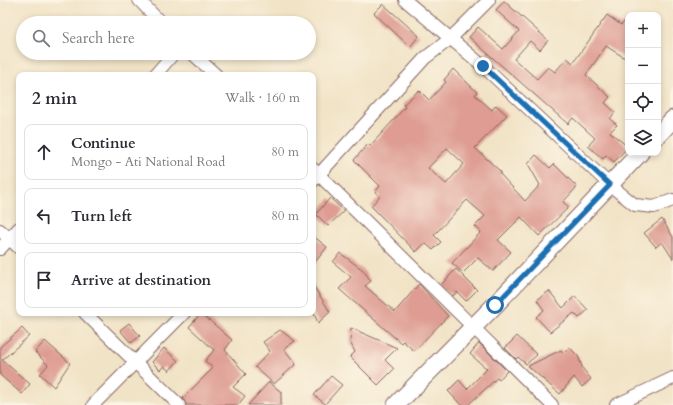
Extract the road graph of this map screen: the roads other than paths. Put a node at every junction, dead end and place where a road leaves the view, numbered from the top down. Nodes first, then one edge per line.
1 (139, 0) edge
2 (405, 0) edge
3 (489, 0) edge
4 (154, 16) edge
5 (450, 39) junction
6 (168, 60) edge
7 (200, 60) edge
8 (158, 72) edge
9 (213, 72) edge
10 (673, 119) edge
11 (661, 132) edge
12 (637, 156) edge
13 (316, 174) edge
14 (316, 176) edge
15 (610, 185) junction
16 (673, 200) edge
17 (0, 230) edge
18 (16, 231) edge
19 (9, 239) junction
20 (16, 245) edge
21 (0, 249) edge
22 (88, 316) edge
23 (181, 316) edge
24 (473, 327) junction
25 (135, 362) junction
26 (673, 378) edge
27 (93, 405) edge
28 (179, 405) edge
29 (396, 405) edge
30 (552, 405) edge
31 (616, 405) edge

1 - 4 street
2 - 5 street
3 - 5 street
5 - 13 street
5 - 15 street
6 - 8 street
7 - 9 street
10 - 11 main road
12 - 15 main road
14 - 24 street
15 - 16 street
15 - 24 main road
17 - 19 street
18 - 19 street
19 - 20 street
19 - 21 street
22 - 25 street
23 - 25 street
24 - 29 main road
24 - 30 street
25 - 27 street
25 - 28 street
26 - 31 street

